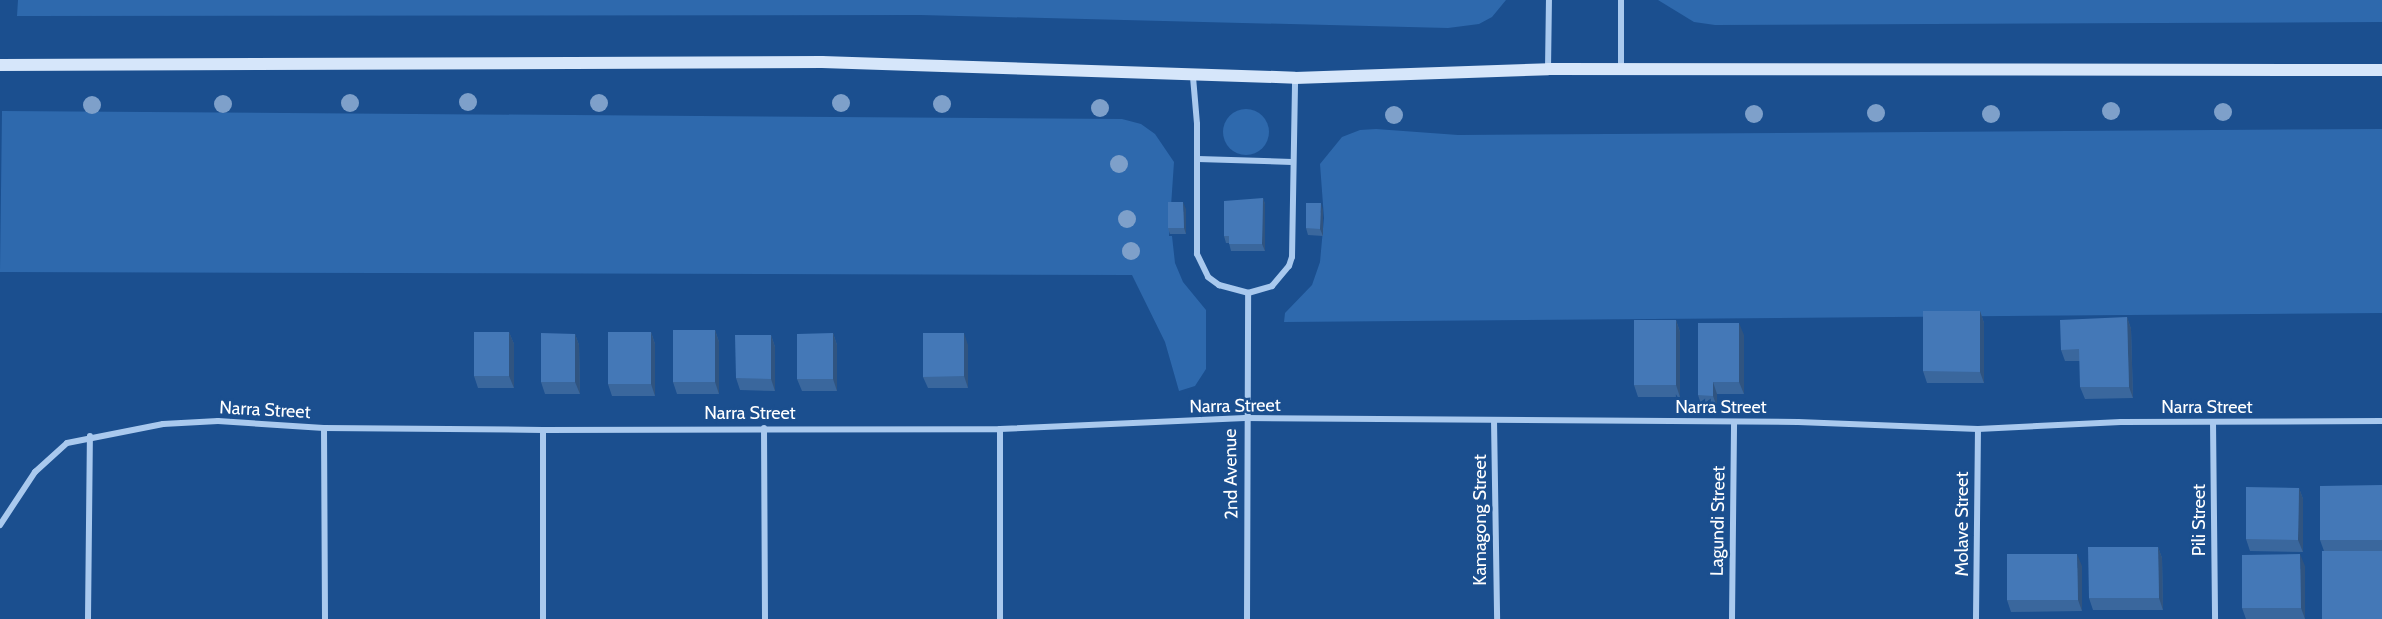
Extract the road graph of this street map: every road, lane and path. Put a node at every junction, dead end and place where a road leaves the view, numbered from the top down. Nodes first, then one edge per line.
1 (1549, 0) edge
2 (1621, 0) edge
3 (0, 65) edge
4 (1548, 69) junction
5 (1621, 69) junction
6 (2382, 70) edge
7 (1193, 76) junction
8 (1295, 78) junction
9 (1198, 159) junction
10 (1292, 162) junction
11 (1248, 293) junction
12 (1245, 418) junction
13 (1494, 420) junction
14 (2382, 421) edge
15 (2213, 422) junction
16 (1734, 423) junction
17 (324, 428) junction
18 (764, 428) junction
19 (1000, 429) junction
20 (1978, 429) junction
21 (543, 430) junction
22 (90, 436) junction
23 (0, 525) edge
24 (88, 619) edge
25 (325, 619) edge
26 (543, 619) edge
27 (765, 619) edge
28 (1000, 619) edge
29 (1247, 619) edge
30 (1497, 619) edge
31 (1732, 619) edge
32 (1976, 619) edge
33 (2215, 619) edge

1 - 4 street
2 - 5 street
3 - 7 street
4 - 5 street
4 - 8 street
5 - 6 street
7 - 8 street
7 - 9 street
8 - 10 street
9 - 10 street
9 - 11 street
10 - 11 street
11 - 12 street, 2nd Avenue
12 - 13 street, Narra Street
12 - 19 street, Narra Street
12 - 29 street, 2nd Avenue
13 - 16 street, Narra Street
13 - 30 street, Kamagong Street
14 - 15 street, Narra Street
15 - 20 street, Narra Street
15 - 33 street, Pili Street
16 - 20 street, Narra Street
16 - 31 street, Lagundi Street
17 - 21 street, Narra Street
17 - 22 street, Narra Street
17 - 25 street
18 - 19 street, Narra Street
18 - 21 street, Narra Street
18 - 27 street
19 - 28 street
20 - 32 street, Molave Street
21 - 26 street
22 - 23 street, Narra Street
22 - 24 street

